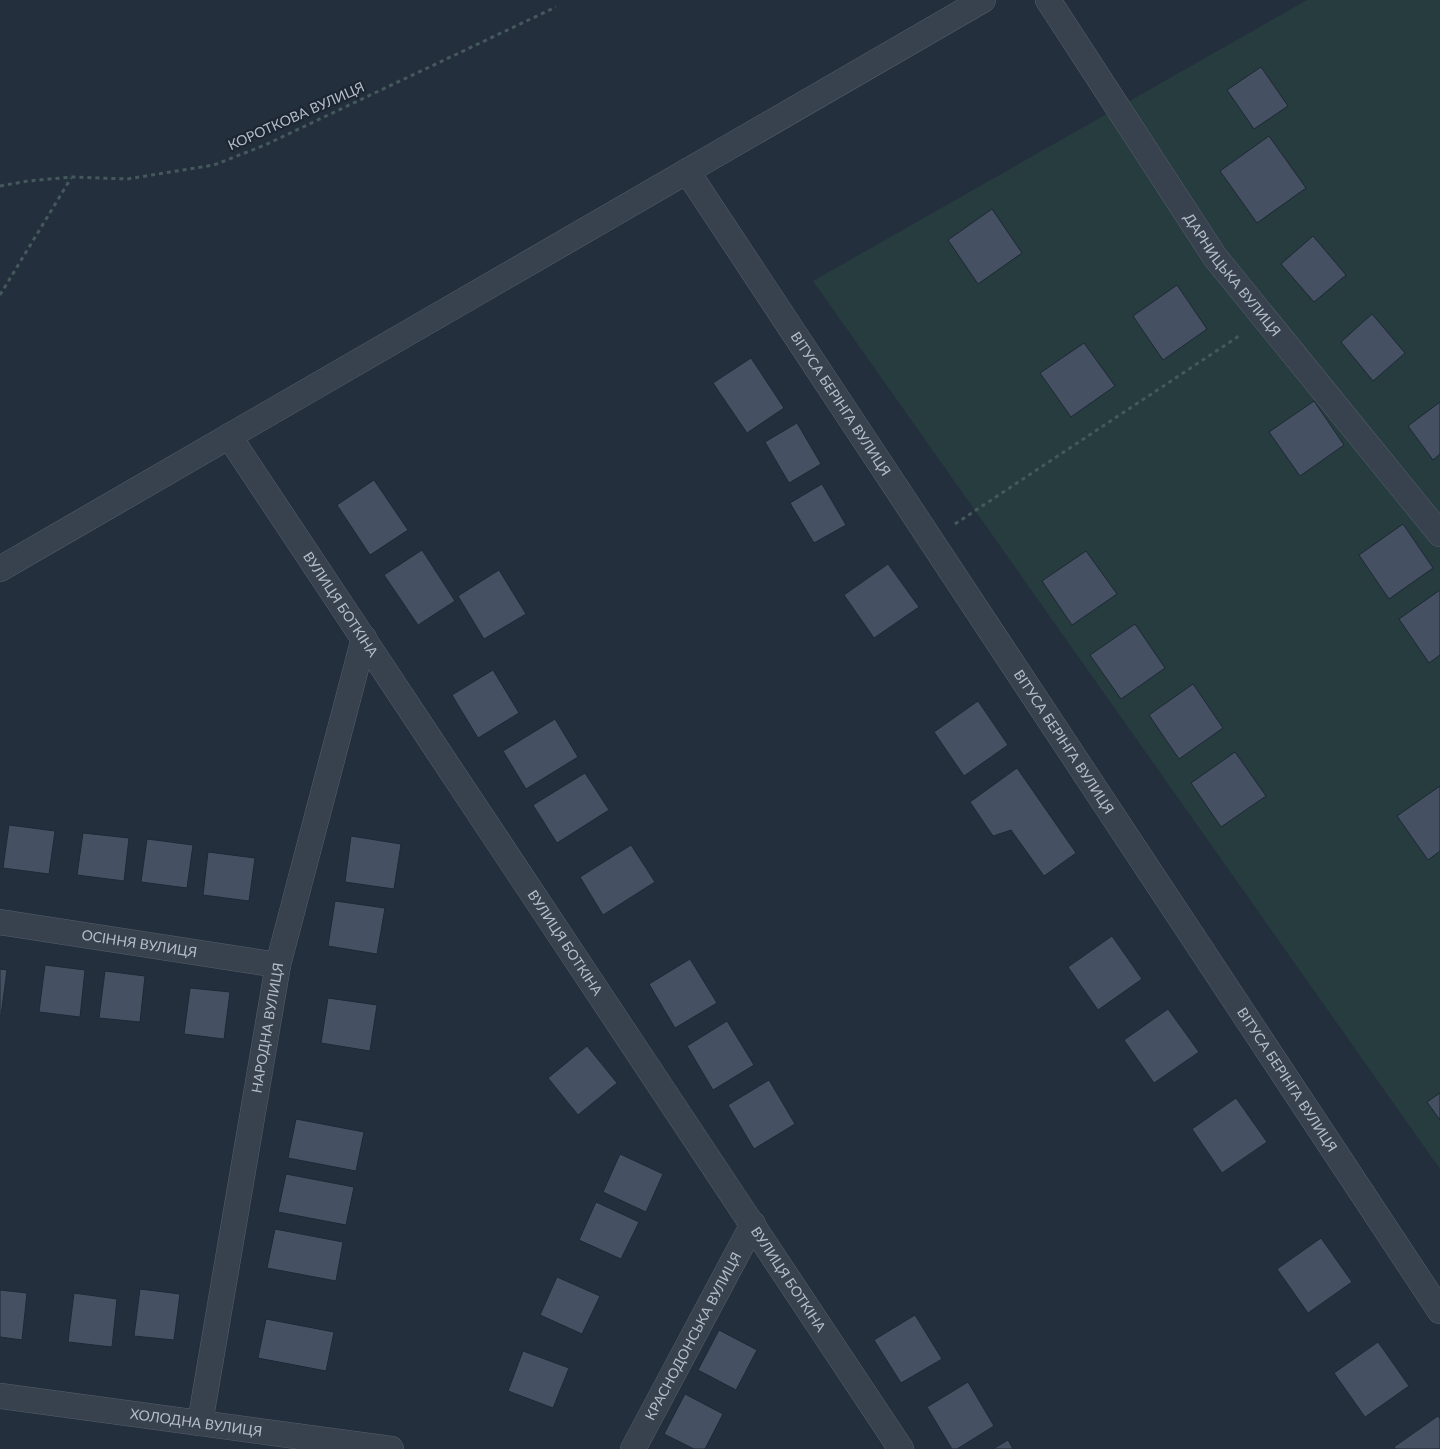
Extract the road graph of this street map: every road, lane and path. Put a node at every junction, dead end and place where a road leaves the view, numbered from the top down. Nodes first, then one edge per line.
1 (983, 0) edge
2 (1048, 0) edge
3 (556, 7) dead end
4 (687, 171) junction
5 (72, 177) junction
6 (0, 186) edge
7 (0, 294) edge
8 (1265, 319) junction
9 (229, 436) junction
10 (1440, 534) edge
11 (931, 540) junction
12 (0, 569) edge
13 (364, 638) junction
14 (0, 922) edge
15 (278, 964) junction
16 (753, 1224) junction
17 (1440, 1311) edge
18 (0, 1396) edge
19 (200, 1423) junction
20 (391, 1449) edge
21 (633, 1449) edge
22 (901, 1449) edge

1 - 4 street
2 - 8 street, ДАРНИЦЬКА ВУЛИЦЯ
3 - 5 path, КОРОТКОВА ВУЛИЦЯ
4 - 9 street
4 - 11 street, ВІТУСА БЕРІНГА ВУЛИЦЯ
5 - 6 path, КОРОТКОВА ВУЛИЦЯ
5 - 7 path
8 - 10 street, ДАРНИЦЬКА ВУЛИЦЯ
8 - 11 path
9 - 12 street
9 - 13 street, ВУЛИЦЯ БОТКІНА
11 - 17 street, ВІТУСА БЕРІНГА ВУЛИЦЯ
13 - 15 street, НАРОДНА ВУЛИЦЯ
13 - 16 street, ВУЛИЦЯ БОТКІНА
14 - 15 street, ОСІННЯ ВУЛИЦЯ
15 - 19 street, НАРОДНА ВУЛИЦЯ
16 - 21 street, КРАСНОДОНСЬКА ВУЛИЦЯ
16 - 22 street, ВУЛИЦЯ БОТКІНА
18 - 19 street, ХОЛОДНА ВУЛИЦЯ
19 - 20 street, ХОЛОДНА ВУЛИЦЯ

